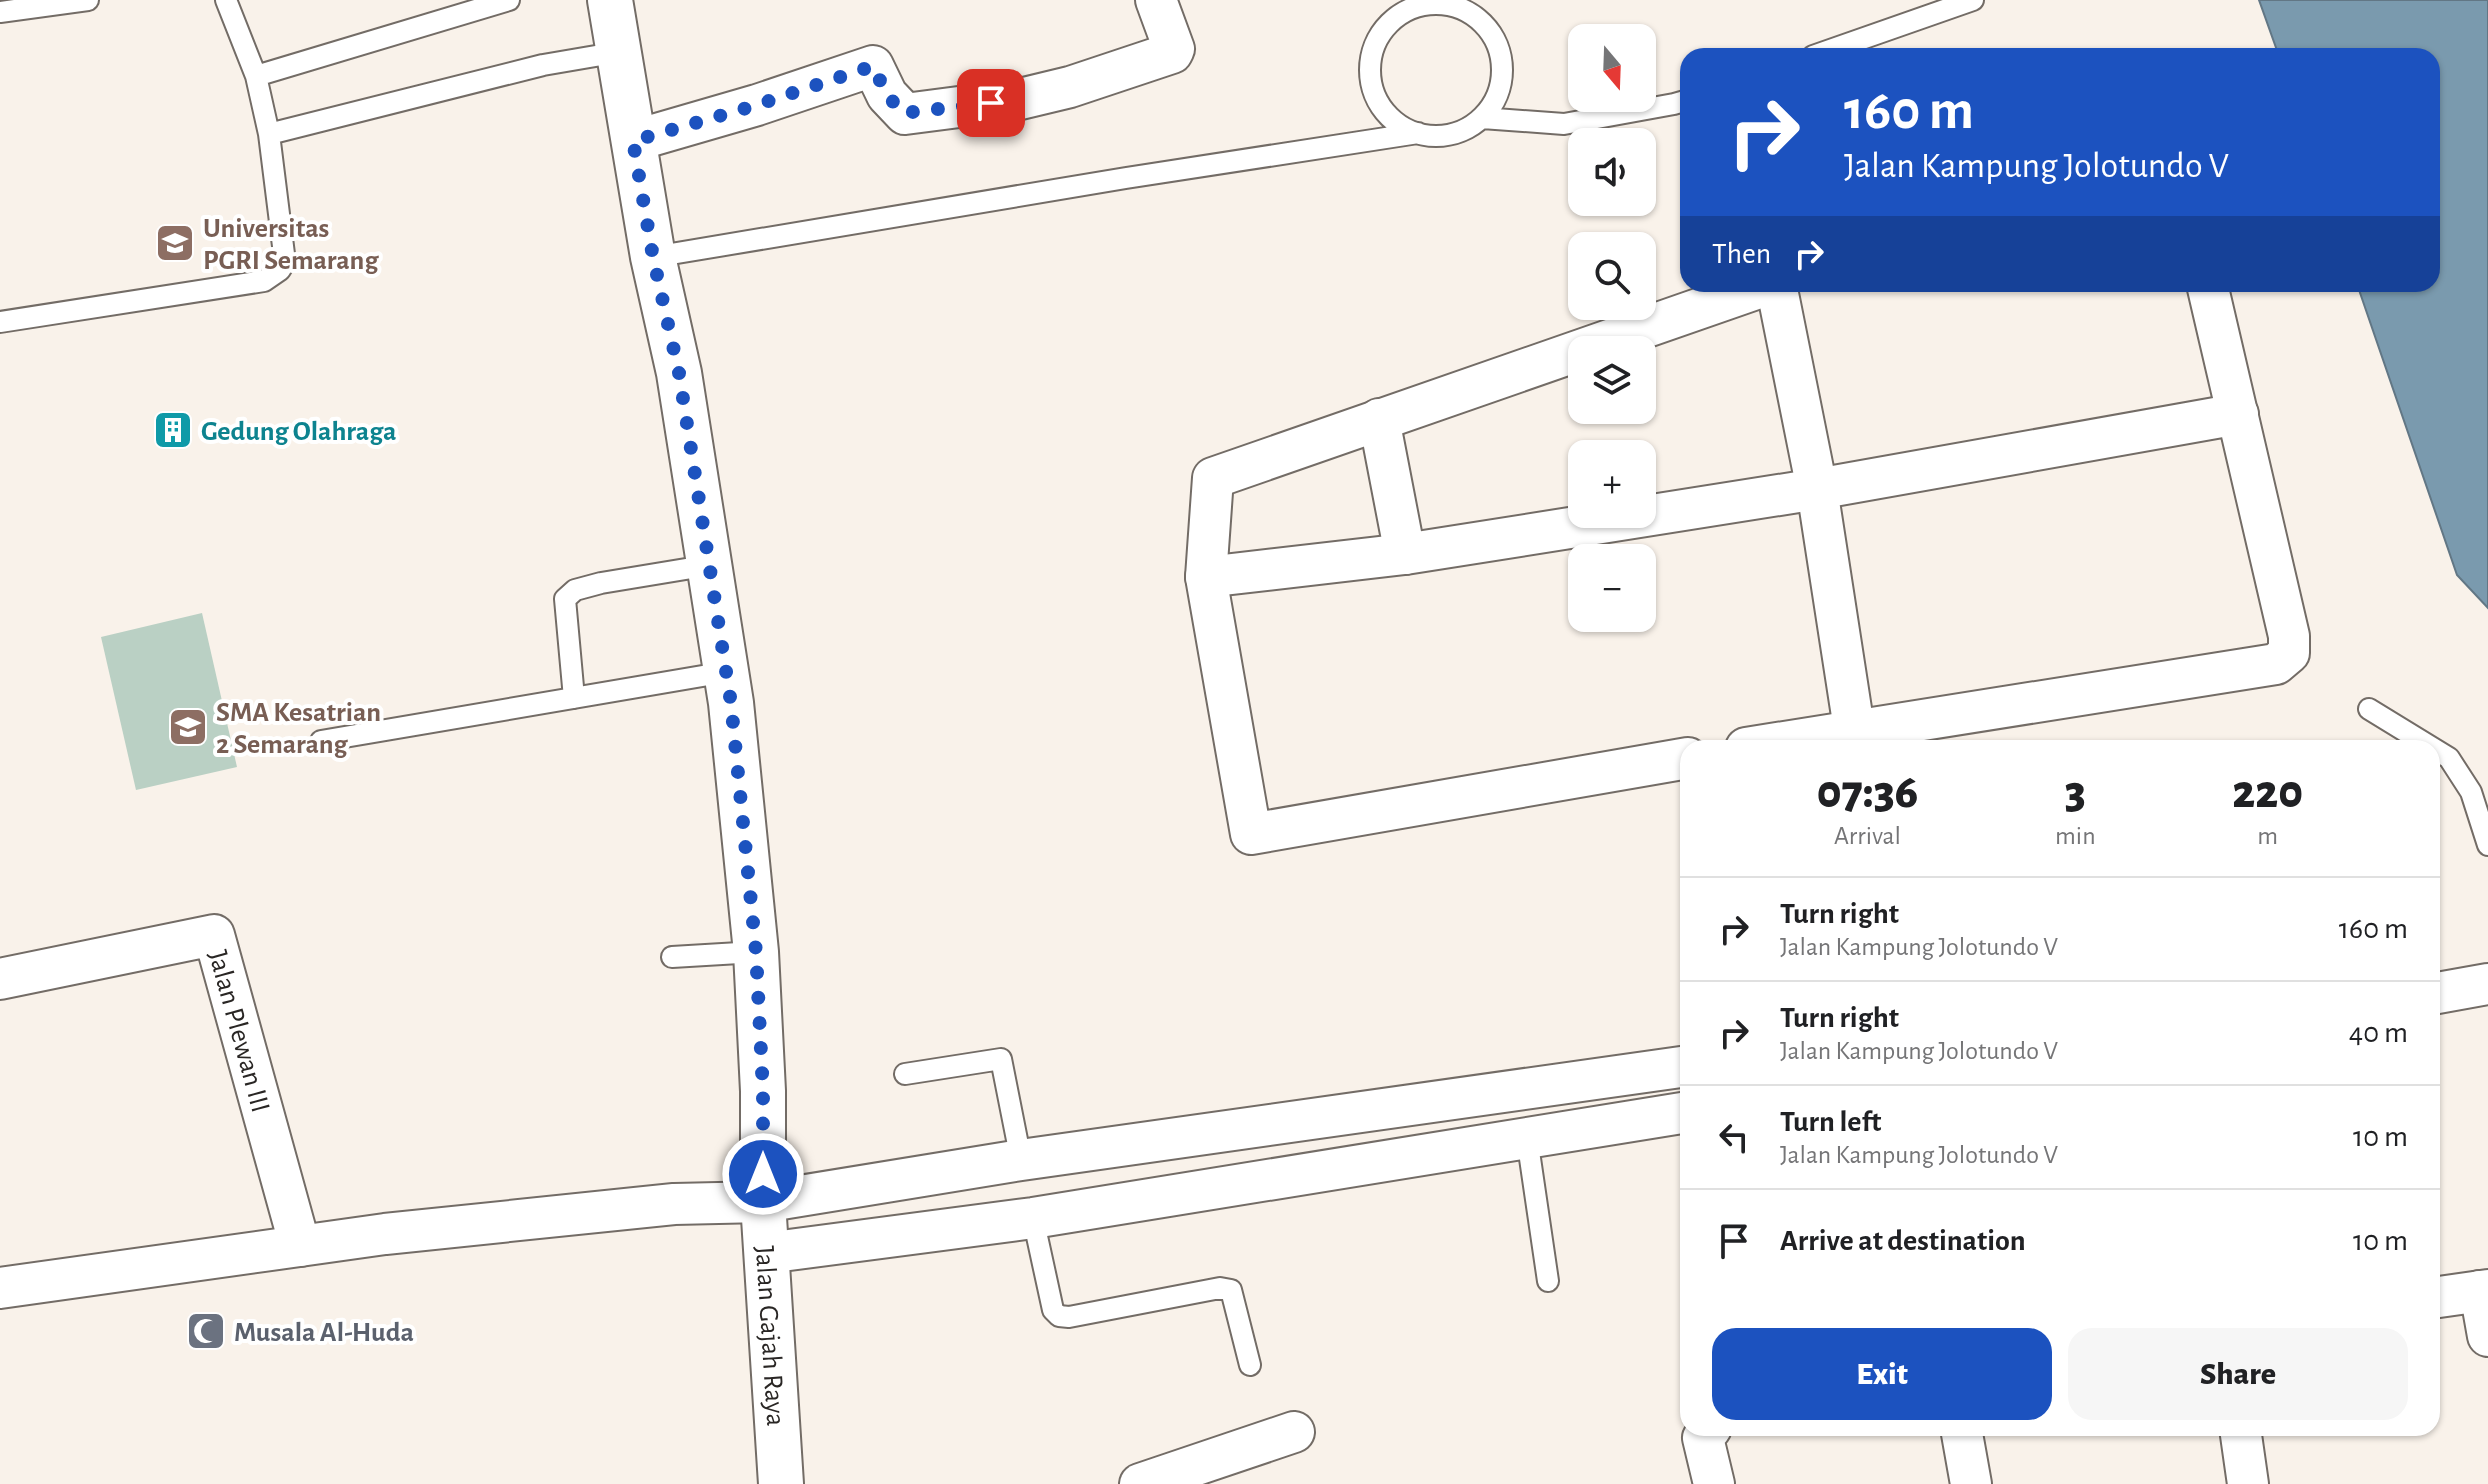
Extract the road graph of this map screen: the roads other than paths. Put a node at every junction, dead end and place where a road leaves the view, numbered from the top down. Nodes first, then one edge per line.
1 (88, 0) edge
2 (226, 0) edge
3 (509, 0) edge
4 (610, 0) edge
5 (1156, 0) edge
6 (1973, 0) edge
7 (1412, 4) edge
8 (1477, 9) edge
9 (0, 12) edge
10 (1836, 48) edge
11 (619, 52) junction
12 (256, 76) junction
13 (1680, 102) edge
14 (1482, 118) junction
15 (1418, 133) junction
16 (269, 134) junction
17 (633, 141) junction
18 (653, 257) junction
19 (1747, 292) edge
20 (1778, 292) edge
21 (2209, 292) edge
22 (0, 322) edge
23 (2238, 414) junction
24 (1379, 419) junction
25 (1817, 489) junction
26 (1405, 554) junction
27 (710, 565) junction
28 (1206, 577) junction
29 (726, 672) junction
30 (574, 698) junction
31 (2369, 709) dead end
32 (1856, 739) edge
33 (2420, 740) edge
34 (321, 741) dead end
35 (2440, 752) edge
36 (1680, 759) edge
37 (2488, 845) edge
38 (756, 952) junction
39 (672, 957) dead end
40 (0, 979) edge
41 (2488, 984) edge
42 (2440, 993) edge
43 (1680, 1067) edge
44 (905, 1074) dead end
45 (1680, 1113) edge
46 (1527, 1138) junction
47 (1021, 1160) junction
48 (763, 1202) junction
49 (1033, 1218) junction
50 (300, 1246) junction
51 (766, 1253) junction
52 (1548, 1281) dead end
53 (0, 1288) edge
54 (2484, 1290) edge
55 (2440, 1297) edge
56 (2488, 1336) edge
57 (1250, 1365) dead end
58 (1294, 1432) dead end
59 (1705, 1436) edge
60 (1962, 1436) edge
61 (2241, 1436) edge
62 (781, 1484) edge
63 (1140, 1484) edge
64 (1714, 1484) edge
65 (1971, 1484) edge
66 (2248, 1484) edge

1 - 9 lane
2 - 12 lane
3 - 12 lane
4 - 11 main road, Jalan Gajah Raya
5 - 17 street
6 - 10 lane
7 - 8 lane
7 - 15 lane
8 - 14 lane
11 - 16 lane
11 - 17 main road, Jalan Gajah Raya
12 - 16 lane
13 - 14 lane
14 - 15 lane
15 - 18 lane
16 - 22 lane
17 - 18 main road, Jalan Gajah Raya
18 - 27 main road, Jalan Gajah Raya
19 - 24 street
20 - 25 street
21 - 23 street
23 - 25 street
23 - 32 street
24 - 26 street
24 - 28 street
25 - 26 street
25 - 32 street
26 - 28 street
27 - 29 main road, Jalan Gajah Raya
27 - 30 lane
28 - 36 street
29 - 30 lane
29 - 38 main road, Jalan Gajah Raya
30 - 34 lane
31 - 33 lane
35 - 37 lane
38 - 39 lane
38 - 48 main road, Jalan Gajah Raya
40 - 50 street, Jalan Plewan III
41 - 42 street
43 - 47 street
44 - 47 lane
45 - 46 street
46 - 49 street
46 - 52 lane
47 - 48 street
47 - 49 street
48 - 50 street
48 - 51 main road, Jalan Gajah Raya
49 - 51 street
49 - 57 lane
50 - 53 street
51 - 62 main road, Jalan Gajah Raya
54 - 55 street
54 - 56 street
58 - 63 street
59 - 64 street
60 - 65 street
61 - 66 street

